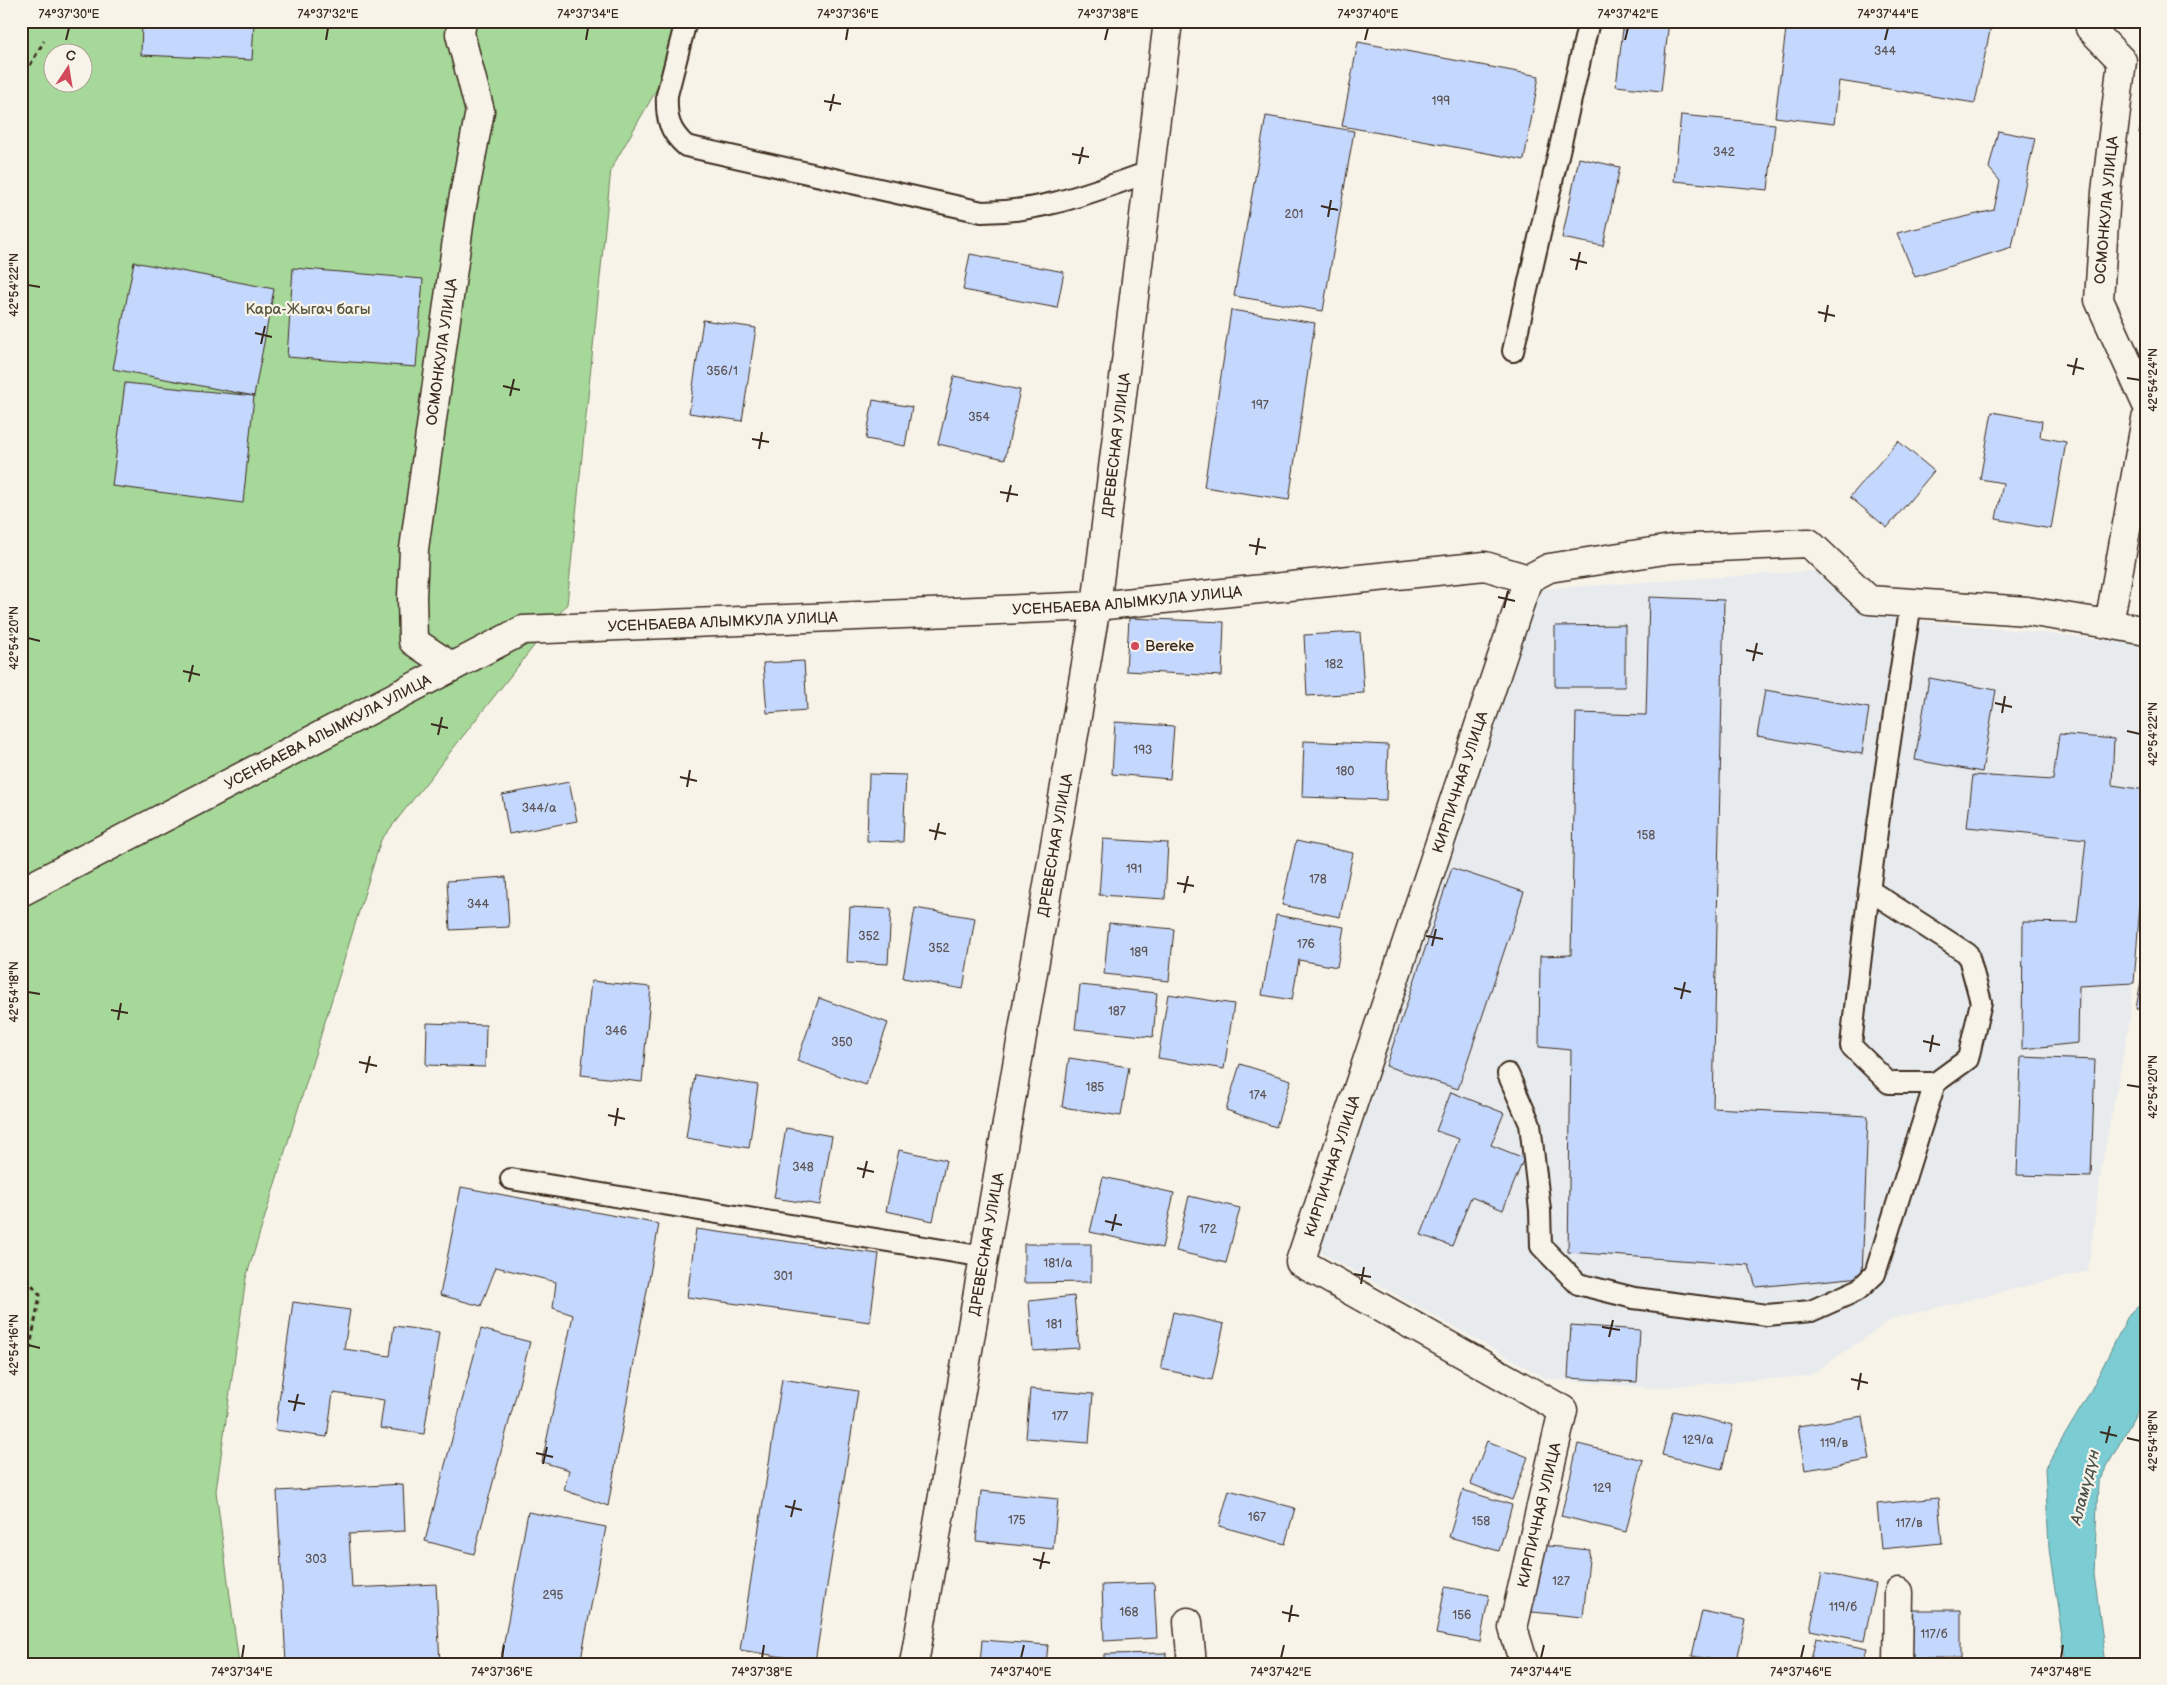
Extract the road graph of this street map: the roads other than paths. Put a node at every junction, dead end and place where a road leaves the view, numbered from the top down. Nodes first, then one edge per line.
1 (462, 21) edge
2 (686, 21) edge
3 (1168, 21) edge
4 (1589, 21) edge
5 (2091, 21) edge
6 (1149, 172) junction
7 (1512, 351) dead end
8 (2146, 403) edge
9 (2146, 419) edge
10 (1528, 579) junction
11 (1911, 603) junction
12 (1096, 606) junction
13 (2109, 624) junction
14 (2146, 631) edge
15 (452, 667) junction
16 (1869, 890) junction
17 (21, 892) edge
18 (1508, 1074) dead end
19 (1935, 1083) junction
20 (512, 1179) dead end
21 (984, 1257) junction
22 (1899, 1592) dead end
23 (1188, 1622) dead end
24 (914, 1664) edge
25 (1192, 1664) edge
26 (1524, 1664) edge
27 (1898, 1664) edge

1 - 15 street, ОСМОНКУЛА УЛИЦА
2 - 6 lane
3 - 6 street, ДРЕВЕСНАЯ УЛИЦА
4 - 7 lane
5 - 8 street, ОСМОНКУЛА УЛИЦА
6 - 12 street, ДРЕВЕСНАЯ УЛИЦА
9 - 13 street
10 - 11 street
10 - 12 street, УСЕНБАЕВА АЛЫМКУЛА УЛИЦА
10 - 26 street, КИРПИЧНАЯ УЛИЦА
11 - 13 street
11 - 16 lane
12 - 15 street, УСЕНБАЕВА АЛЫМКУЛА УЛИЦА
12 - 21 street, ДРЕВЕСНАЯ УЛИЦА
13 - 14 street
15 - 17 street, УСЕНБАЕВА АЛЫМКУЛА УЛИЦА
16 - 19 lane
16 - 19 lane
18 - 19 lane
20 - 21 lane
21 - 24 street, ДРЕВЕСНАЯ УЛИЦА
22 - 27 street
23 - 25 street

